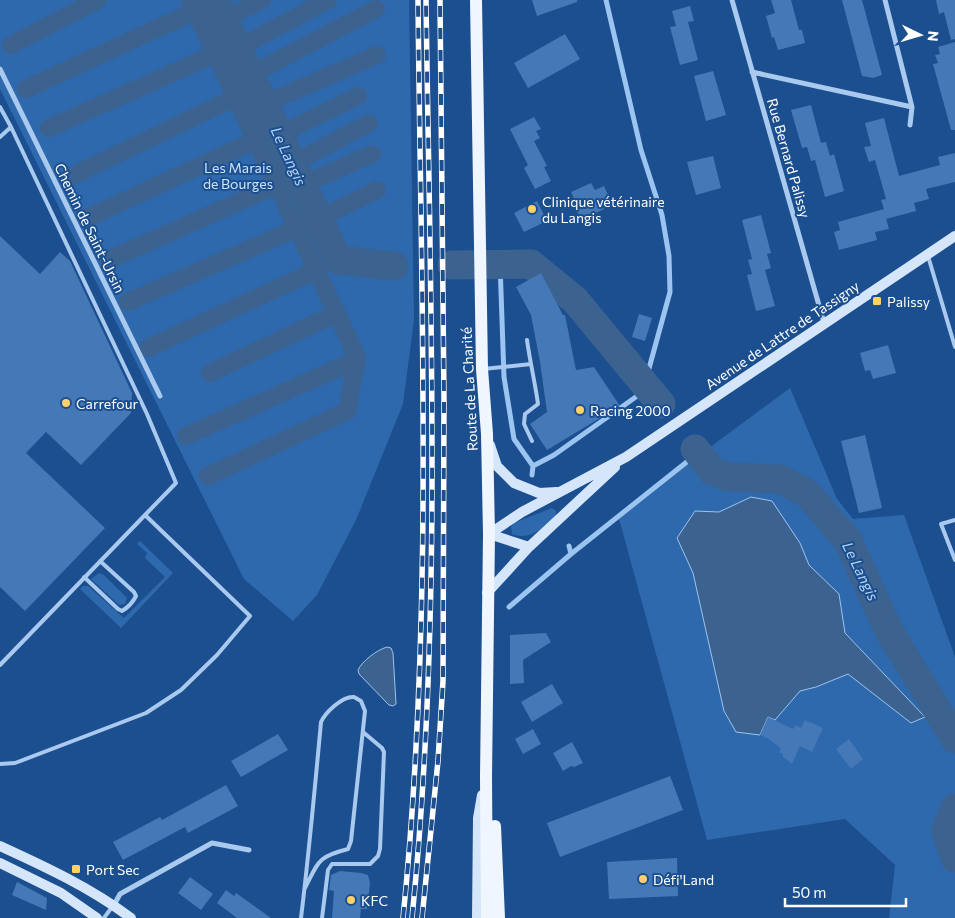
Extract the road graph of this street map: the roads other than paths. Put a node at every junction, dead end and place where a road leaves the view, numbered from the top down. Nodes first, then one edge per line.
1 (476, 0) edge
2 (732, 0) edge
3 (885, 0) edge
4 (0, 69) edge
5 (752, 72) junction
6 (0, 106) edge
7 (912, 107) junction
8 (910, 125) dead end
9 (11, 127) junction
10 (0, 137) edge
11 (955, 236) edge
12 (928, 254) junction
13 (824, 323) junction
14 (527, 340) dead end
15 (955, 347) edge
16 (531, 364) junction
17 (482, 369) junction
18 (160, 396) dead end
19 (486, 434) junction
20 (532, 441) dead end
21 (626, 457) junction
22 (562, 491) junction
23 (145, 515) junction
24 (955, 520) edge
25 (488, 534) junction
26 (528, 547) junction
27 (955, 560) edge
28 (100, 561) junction
29 (84, 577) junction
30 (487, 593) junction
31 (0, 654) edge
32 (5, 659) junction
33 (0, 665) edge
34 (363, 732) junction
35 (0, 764) edge
36 (486, 777) junction
37 (0, 846) edge
38 (249, 850) dead end
39 (0, 863) edge
40 (305, 888) junction
41 (114, 905) junction
42 (97, 918) edge
43 (104, 918) edge
44 (131, 918) edge
45 (301, 918) edge
46 (322, 918) edge
47 (477, 918) edge
48 (487, 918) edge
49 (499, 918) edge

1 - 17 main road, Route de La Charité
2 - 5 street, Rue Bernard Palissy
3 - 7 street
4 - 18 street, Chemin de Saint-Ursin
5 - 7 street
5 - 13 street, Rue Bernard Palissy
6 - 9 lane
7 - 8 street
9 - 10 lane
9 - 23 lane
11 - 12 main road, Avenue de Lattre de Tassigny
12 - 13 main road, Avenue de Lattre de Tassigny
12 - 15 lane
13 - 21 main road, Avenue de Lattre de Tassigny
14 - 16 lane
16 - 17 lane
16 - 20 lane
17 - 19 main road, Route de La Charité
19 - 22 main road, Avenue de Lattre de Tassigny
19 - 25 main road, Route de La Charité
21 - 22 main road, Avenue de Lattre de Tassigny
21 - 26 main road, Avenue de Lattre de Tassigny
22 - 25 main road, Avenue de Lattre de Tassigny
23 - 28 lane
23 - 35 lane
24 - 27 lane
25 - 26 main road
25 - 30 main road, Route de La Charité
26 - 30 main road, Avenue de Lattre de Tassigny
28 - 29 lane
28 - 29 lane
29 - 32 lane
30 - 36 main road, Route de La Charité
31 - 32 lane
32 - 33 lane
34 - 40 lane
34 - 40 lane
34 - 46 lane
36 - 47 main road
36 - 48 main road, Route de La Charité
36 - 49 main road, Route de La Charité
37 - 41 main road
38 - 41 street
39 - 42 main road
40 - 45 lane
41 - 43 lane
41 - 44 main road

